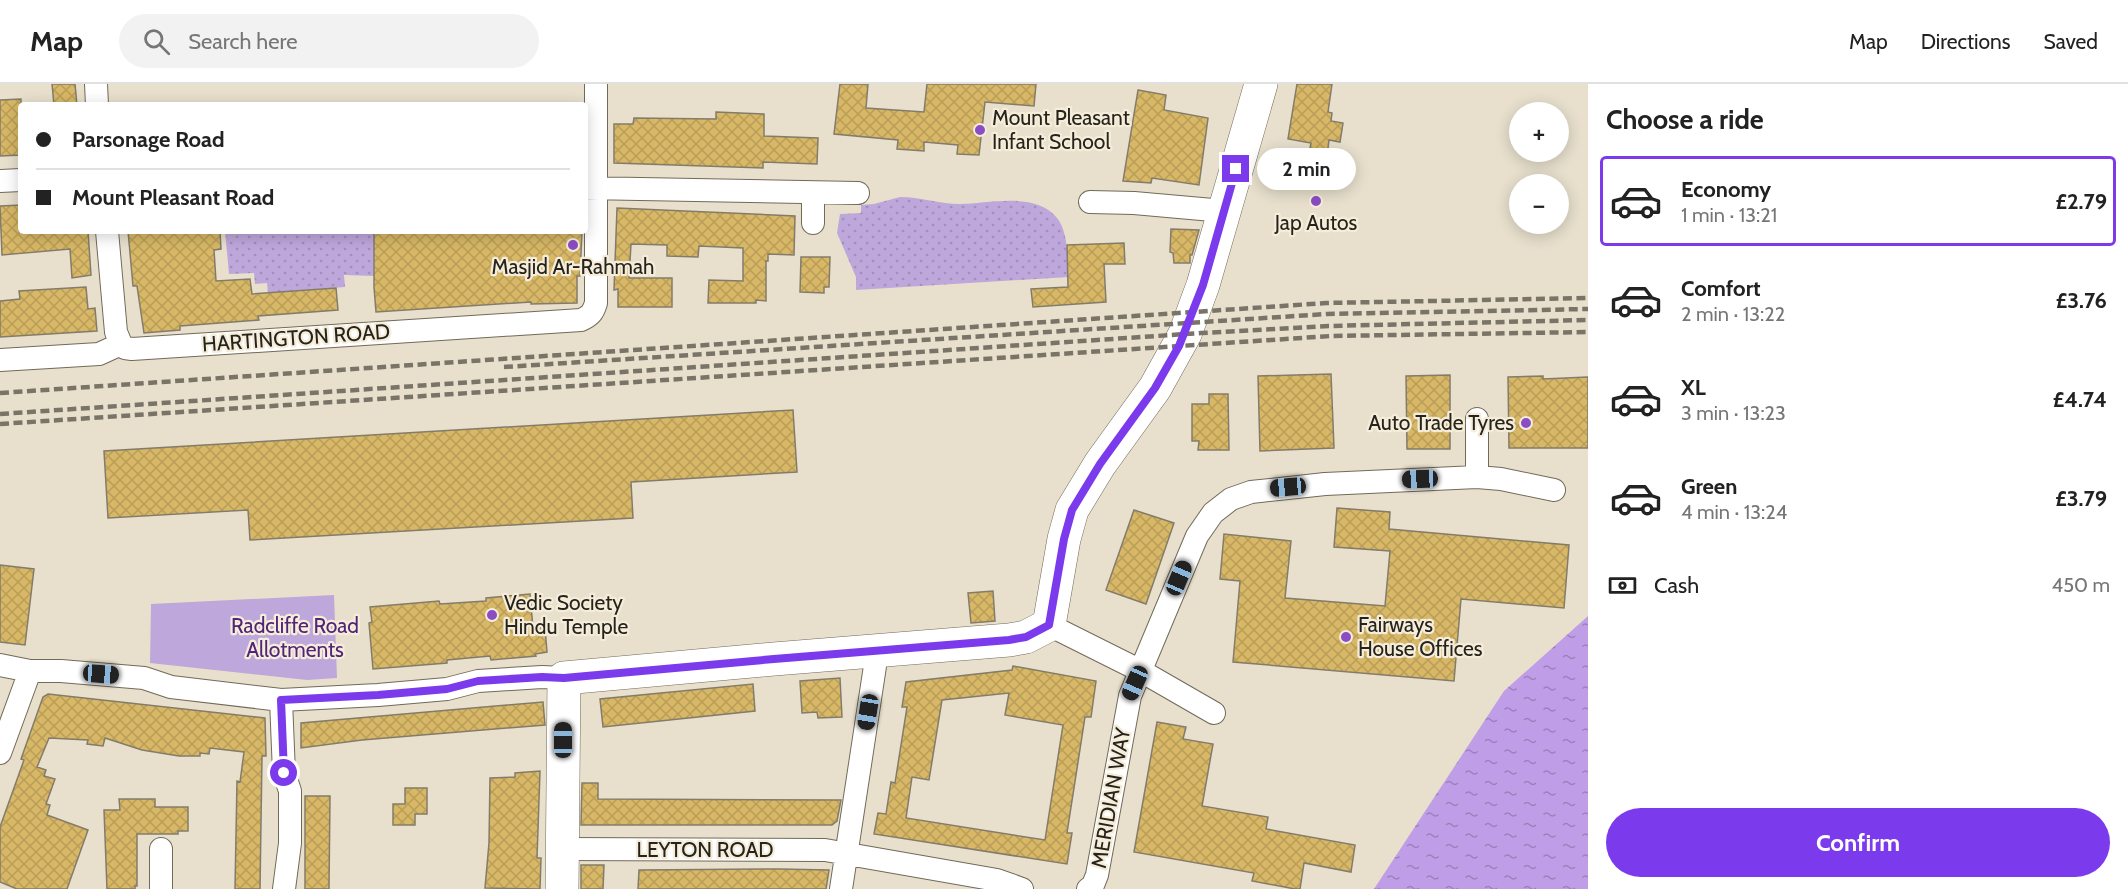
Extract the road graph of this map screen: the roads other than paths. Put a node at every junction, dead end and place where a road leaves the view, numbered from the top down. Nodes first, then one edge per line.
1 (96, 84) edge
2 (596, 84) edge
3 (1261, 84) edge
4 (98, 102) edge
5 (18, 180) edge
6 (0, 181) edge
7 (591, 188) edge
8 (813, 194) junction
9 (858, 194) dead end
10 (1102, 208) dead end
11 (1224, 211) junction
12 (813, 223) dead end
13 (107, 234) edge
14 (121, 344) junction
15 (0, 360) edge
16 (1477, 419) dead end
17 (1477, 477) junction
18 (1554, 490) dead end
19 (1049, 625) junction
20 (876, 651) junction
21 (0, 665) edge
22 (30, 671) junction
23 (1141, 671) junction
24 (564, 678) junction
25 (281, 700) junction
26 (1214, 713) dead end
27 (0, 753) edge
28 (161, 849) dead end
29 (562, 849) junction
30 (847, 853) junction
31 (161, 889) edge
32 (284, 889) edge
33 (562, 889) edge
34 (841, 889) edge
35 (1022, 889) edge
36 (1088, 889) edge

1 - 4 street
2 - 7 street
3 - 11 street
5 - 6 street
7 - 8 street
7 - 14 street, HARTINGTON ROAD
8 - 9 street
8 - 12 street
10 - 11 street
11 - 19 street
13 - 14 street
14 - 15 street, HARTINGTON ROAD
16 - 17 street
17 - 18 street, MERIDIAN WAY
17 - 23 street, MERIDIAN WAY
19 - 20 street
19 - 23 street
20 - 24 street
20 - 30 street
21 - 22 street
22 - 25 street
22 - 27 street
23 - 26 street
23 - 36 street, MERIDIAN WAY
24 - 25 street
24 - 29 street
25 - 32 street
28 - 31 street
29 - 30 street, LEYTON ROAD
29 - 33 street
30 - 34 street
30 - 35 street

